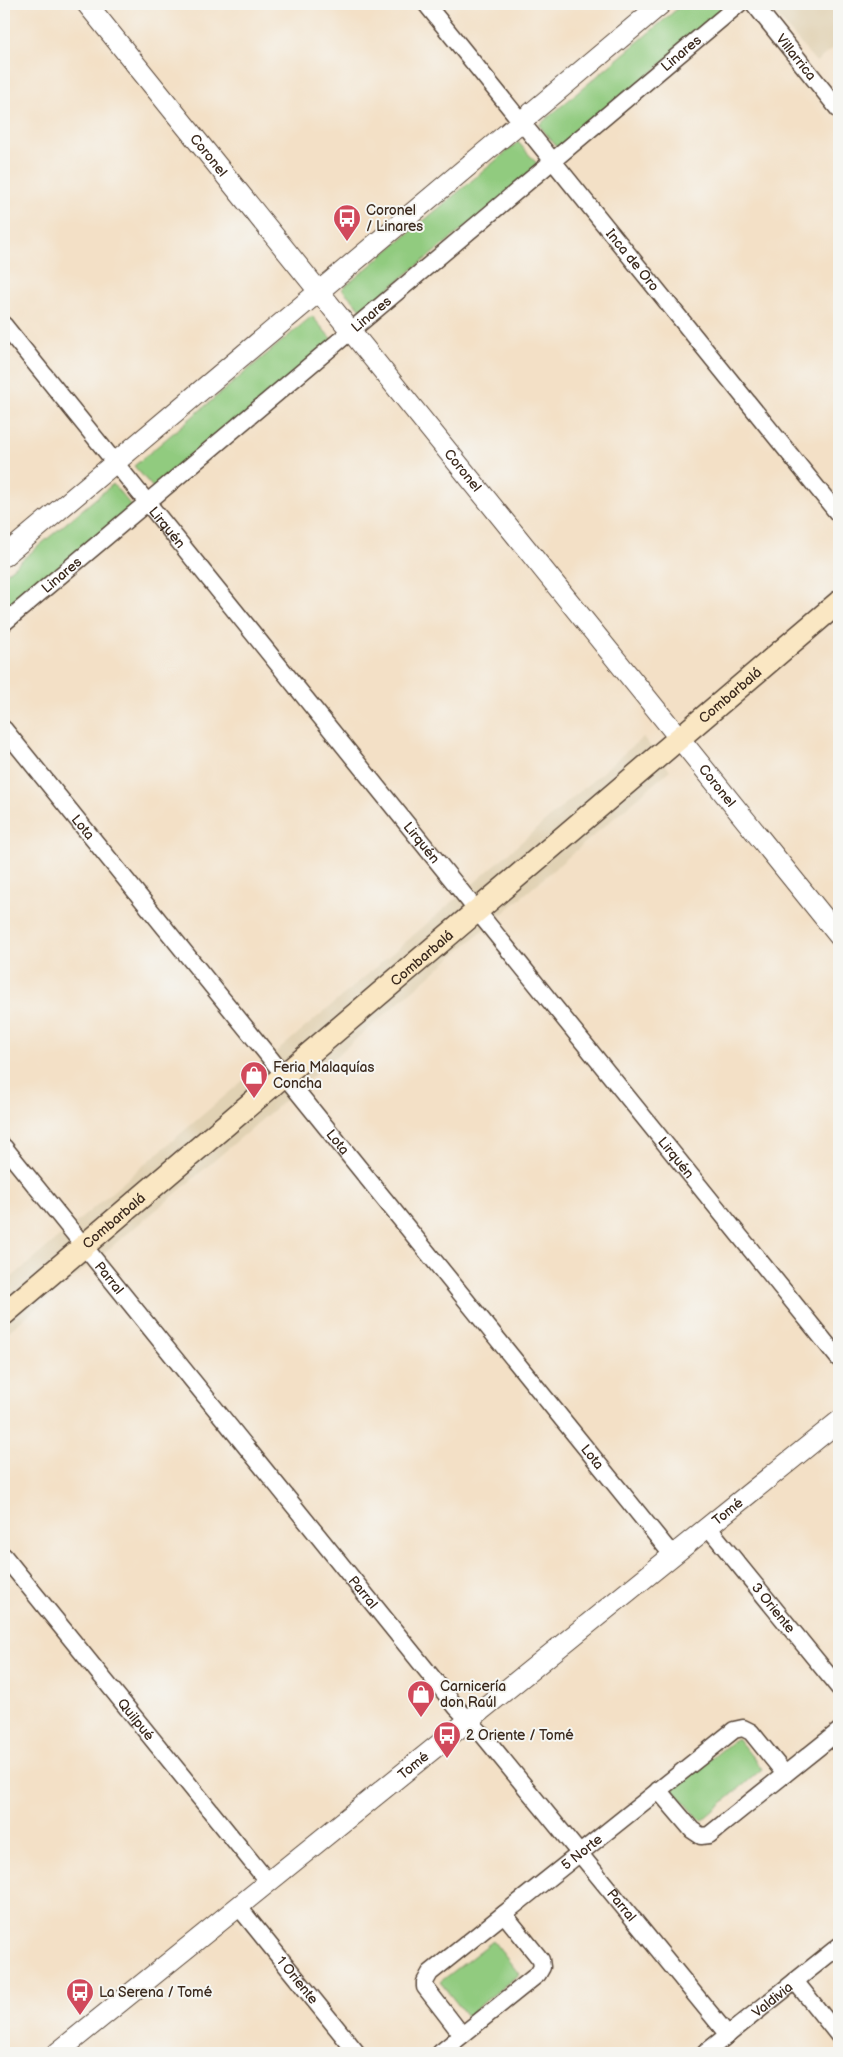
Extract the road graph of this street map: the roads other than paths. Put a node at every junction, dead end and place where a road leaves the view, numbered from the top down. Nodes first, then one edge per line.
1 (87, 4) edge
2 (426, 4) edge
3 (661, 4) edge
4 (739, 4) edge
5 (754, 4) edge
6 (839, 110) edge
7 (521, 121) junction
8 (553, 160) junction
9 (319, 291) junction
10 (4, 325) edge
11 (351, 331) junction
12 (115, 463) junction
13 (147, 502) junction
14 (839, 515) edge
15 (4, 556) edge
16 (839, 602) edge
17 (4, 623) edge
18 (4, 729) edge
19 (679, 738) junction
20 (477, 911) junction
21 (839, 936) edge
22 (284, 1075) junction
23 (4, 1148) edge
24 (83, 1246) junction
25 (4, 1314) edge
26 (839, 1359) edge
27 (838, 1425) edge
28 (708, 1527) junction
29 (4, 1556) edge
30 (672, 1556) junction
31 (839, 1688) edge
32 (469, 1720) junction
33 (839, 1731) edge
34 (785, 1774) junction
35 (658, 1790) junction
36 (579, 1853) junction
37 (268, 1882) junction
38 (238, 1906) junction
39 (504, 1914) junction
40 (839, 1946) edge
41 (795, 1981) junction
42 (462, 2035) junction
43 (728, 2036) junction
44 (839, 2036) edge
45 (57, 2053) edge
46 (357, 2053) edge
47 (440, 2053) edge
48 (705, 2053) edge

1 - 9 street, Coronel
2 - 7 street, Inca de Oro
3 - 7 street
4 - 8 street, Linares
5 - 6 street, Villarrica
7 - 8 street, Inca de Oro
7 - 9 street
8 - 11 street, Linares
8 - 14 street, Inca de Oro
9 - 11 street, Coronel
9 - 12 street
10 - 12 street, Lirquén
11 - 13 street, Linares
11 - 19 street, Coronel
12 - 13 street, Lirquén
12 - 15 street
13 - 17 street, Linares
13 - 20 street, Lirquén
16 - 19 main road, Combarbalá
18 - 22 street, Lota
19 - 20 main road, Combarbalá
19 - 21 street, Coronel
20 - 22 main road, Combarbalá
20 - 26 street, Lirquén
22 - 24 main road, Combarbalá
22 - 30 street, Lota
23 - 24 street, Parral
24 - 25 main road, Combarbalá
24 - 32 street, Parral
27 - 28 street, Tomé
28 - 30 street, Tomé
28 - 31 street, 3 Oriente
29 - 37 street, Quilpué
30 - 32 street, Tomé
32 - 36 street, Parral
32 - 37 street, Tomé
33 - 34 street
34 - 35 street
34 - 35 street, 5 Norte
35 - 36 street, 5 Norte
36 - 39 street, 5 Norte
36 - 43 street, Parral
37 - 38 street, Tomé
38 - 45 street, Tomé
38 - 46 street, 1 Oriente
39 - 42 street, 5 Norte
39 - 42 street
40 - 41 street, Valdivia
41 - 43 street, Valdivia
41 - 44 street
42 - 47 street
43 - 48 street, Valdivia

